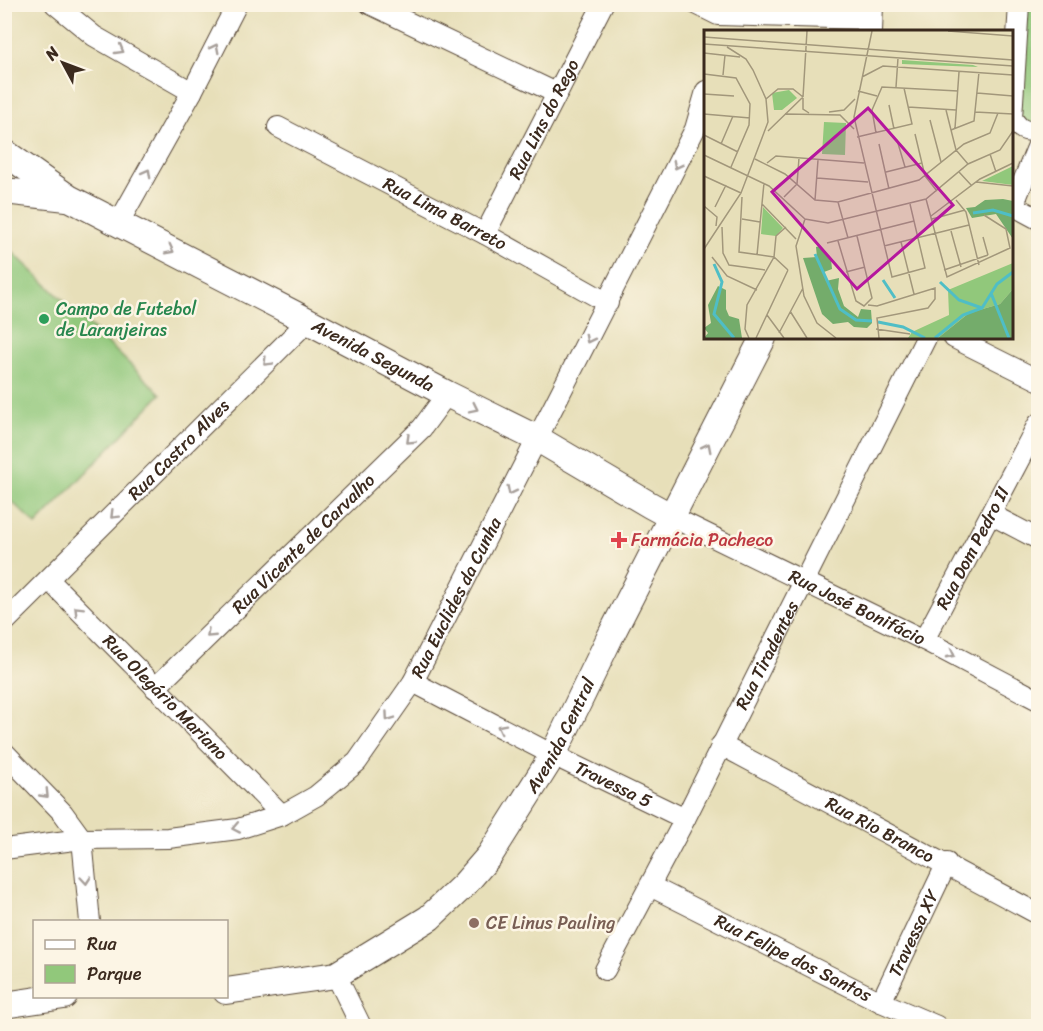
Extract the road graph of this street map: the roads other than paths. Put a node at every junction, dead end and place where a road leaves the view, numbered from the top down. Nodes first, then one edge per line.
1 (55, 4) edge
2 (237, 4) edge
3 (370, 4) edge
4 (603, 4) edge
5 (696, 4) edge
6 (1019, 4) edge
7 (717, 17) edge
8 (870, 18) edge
9 (192, 92) junction
10 (556, 93) junction
11 (704, 95) edge
12 (1013, 102) edge
13 (1013, 120) edge
14 (278, 127) dead end
15 (1038, 130) edge
16 (1038, 145) edge
17 (4, 152) edge
18 (4, 191) edge
19 (69, 198) junction
20 (1013, 203) edge
21 (1013, 206) edge
22 (1038, 219) edge
23 (118, 224) junction
24 (485, 234) junction
25 (608, 303) junction
26 (308, 321) junction
27 (762, 339) edge
28 (926, 339) edge
29 (956, 339) edge
30 (1038, 380) edge
31 (447, 394) junction
32 (1038, 424) edge
33 (538, 439) junction
34 (992, 515) junction
35 (672, 517) junction
36 (1038, 539) edge
37 (49, 580) junction
38 (805, 580) junction
39 (4, 623) edge
40 (924, 640) junction
41 (413, 682) junction
42 (155, 688) junction
43 (1038, 700) edge
44 (721, 745) junction
45 (4, 752) edge
46 (553, 755) junction
47 (282, 815) junction
48 (685, 819) junction
49 (82, 839) junction
50 (4, 849) edge
51 (947, 863) junction
52 (650, 886) junction
53 (1038, 914) edge
54 (90, 920) edge
55 (605, 970) dead end
56 (336, 975) junction
57 (228, 991) edge
58 (51, 998) edge
59 (881, 1002) junction
60 (4, 1005) edge
61 (361, 1026) edge
62 (937, 1026) edge

1 -> 9 street
9 -> 2 street
3 - 10 street
4 - 10 street, Rua Lins do Rego
5 - 7 street
6 - 12 street
7 - 8 street
23 -> 9 street
10 - 24 street, Rua Lins do Rego
11 -> 25 street, Rua Euclides da Cunha
13 - 15 street
14 - 24 street, Rua Lima Barreto
16 - 20 street
17 - 19 street
18 - 19 street
19 - 23 street, Avenida Segunda
21 - 22 street
23 -> 26 street, Avenida Segunda
24 - 25 street, Rua Lima Barreto
25 -> 33 street, Rua Euclides da Cunha
26 - 31 street, Avenida Segunda
26 -> 37 street, Rua Castro Alves
35 -> 27 street, Avenida Central
28 - 38 street, Rua Tiradentes
29 - 30 street
31 -> 33 street, Avenida Segunda
31 -> 42 street, Rua Vicente de Carvalho
32 - 34 street, Rua Dom Pedro II
33 - 35 street, Avenida Segunda
33 -> 41 street, Rua Euclides da Cunha
34 - 36 street
34 - 40 street, Rua Dom Pedro II
35 - 38 street, Rua José Bonifácio
35 - 46 street, Avenida Central
37 - 39 street, Rua Castro Alves
42 -> 37 street, Rua Olegário Mariano
38 - 40 street, Rua José Bonifácio
38 - 44 street, Rua Tiradentes
40 -> 43 street, Rua José Bonifácio
46 -> 41 street, Travessa 5
41 -> 47 street, Rua Euclides da Cunha
42 - 47 street, Rua Olegário Mariano
44 - 48 street, Rua Tiradentes
44 - 51 street, Rua Rio Branco
45 -> 49 street
46 - 48 street, Travessa 5
46 - 56 street, Avenida Central
47 -> 49 street, Rua Euclides da Cunha
48 - 52 street, Rua Tiradentes
49 - 50 street, Rua Euclides da Cunha
49 -> 54 street
51 - 53 street, Rua Rio Branco
51 - 59 street, Travessa XY
52 - 55 street, Rua Tiradentes
52 - 59 street, Rua Felipe dos Santos
56 - 57 street, Avenida Central
56 - 61 street
58 - 60 street
59 - 62 street, Rua Felipe dos Santos

